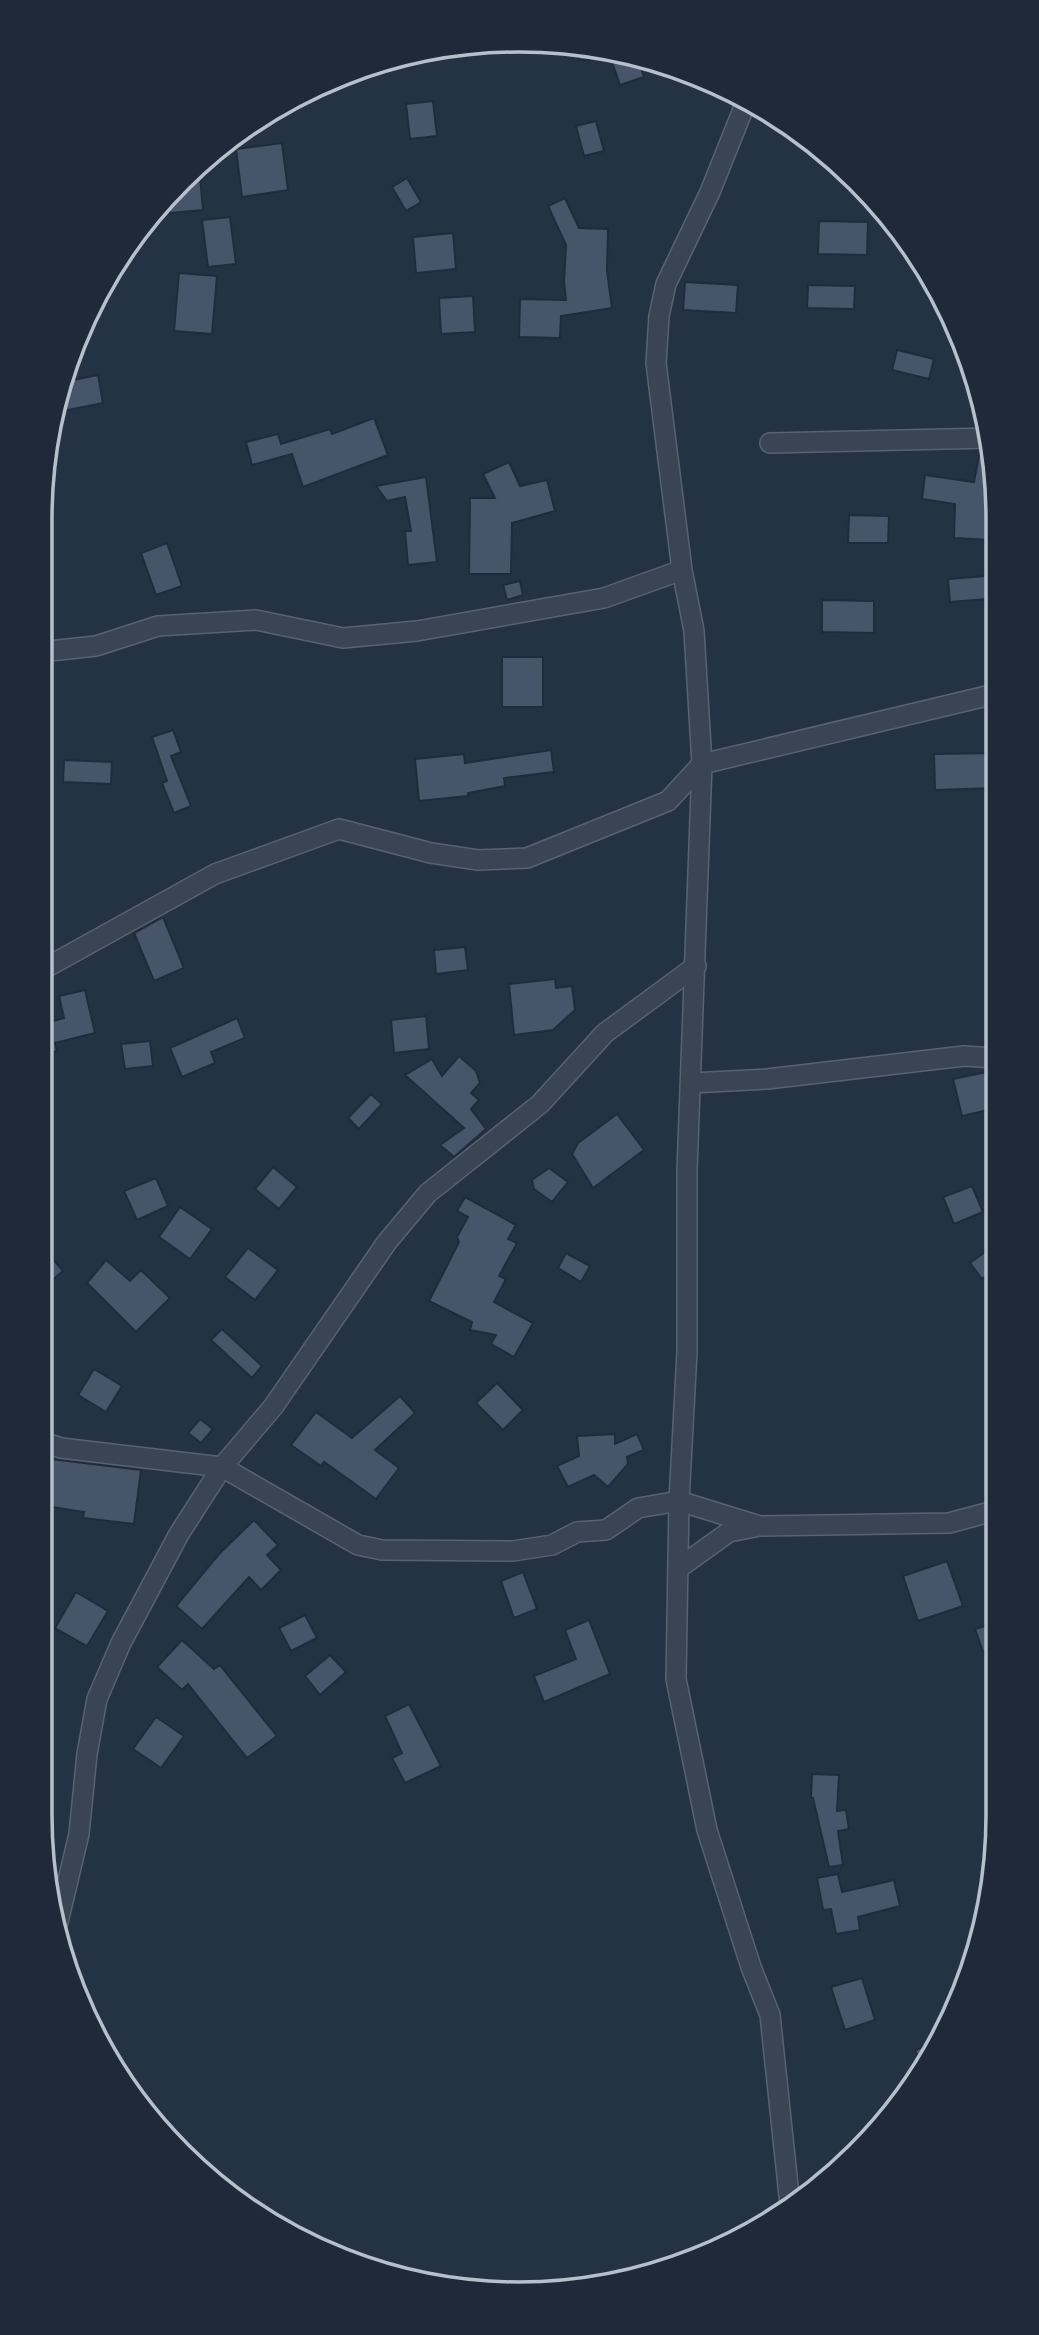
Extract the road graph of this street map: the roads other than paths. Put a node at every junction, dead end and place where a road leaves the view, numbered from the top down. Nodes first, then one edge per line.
1 (743, 110) edge
2 (980, 438) edge
3 (769, 443) dead end
4 (682, 570) junction
5 (52, 651) edge
6 (986, 696) edge
7 (702, 764) junction
8 (52, 964) edge
9 (696, 966) junction
10 (986, 1057) edge
11 (691, 1083) junction
12 (52, 1445) edge
13 (222, 1467) junction
14 (679, 1501) junction
15 (986, 1513) edge
16 (760, 1526) junction
17 (680, 1567) junction
18 (61, 1908) edge
19 (789, 2197) edge

1 - 4 street
2 - 3 street
4 - 5 street
4 - 7 street
6 - 7 street
7 - 8 street
7 - 9 street
9 - 11 street
9 - 13 street
10 - 11 street
11 - 14 street
12 - 13 street
13 - 14 street
13 - 18 street
14 - 16 street
14 - 17 street
15 - 16 street
16 - 17 street
17 - 19 street

